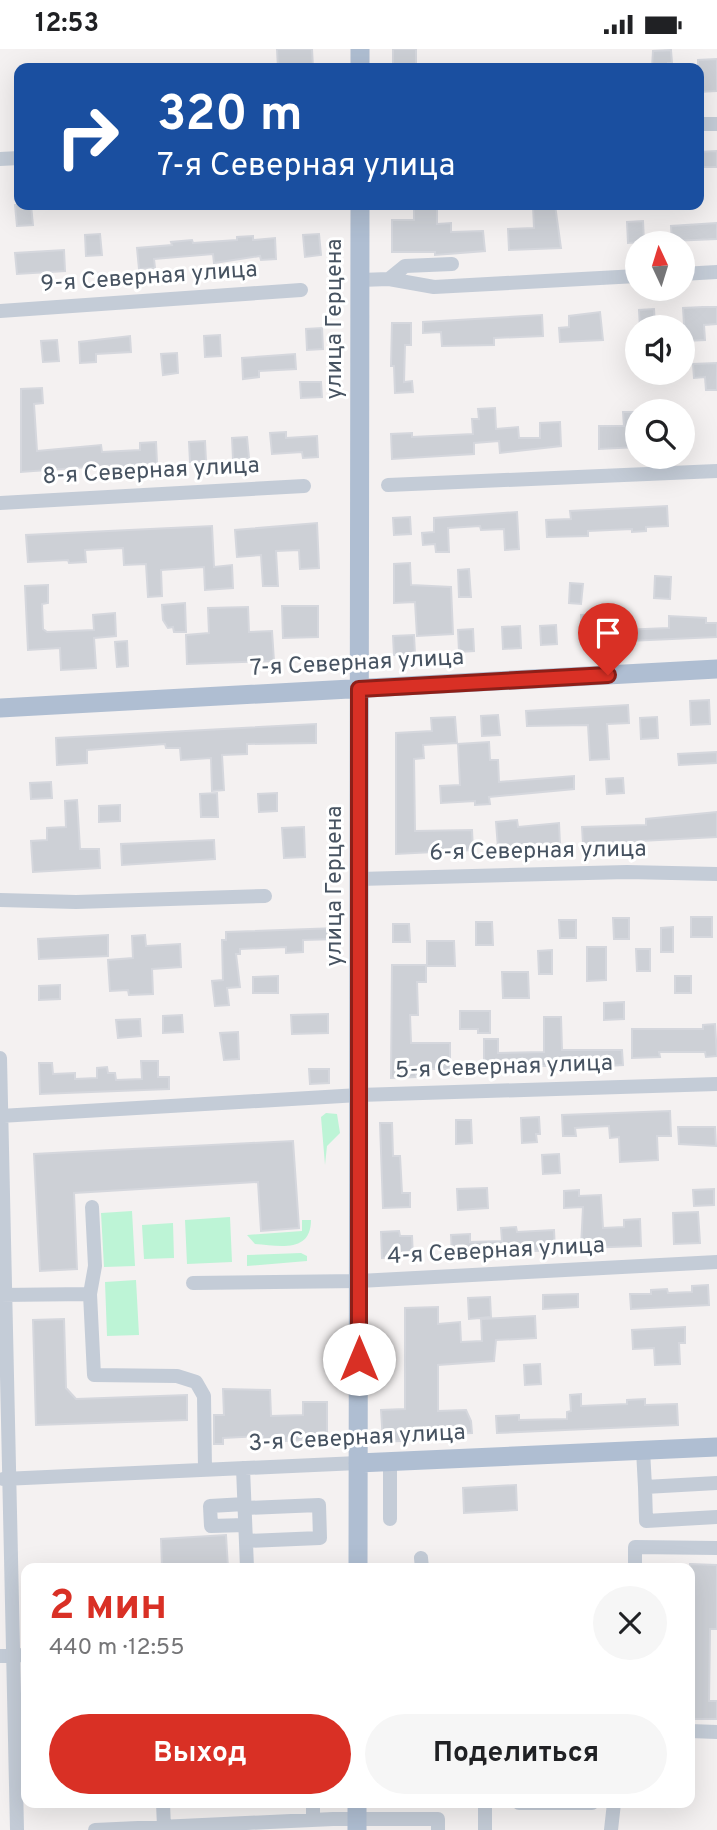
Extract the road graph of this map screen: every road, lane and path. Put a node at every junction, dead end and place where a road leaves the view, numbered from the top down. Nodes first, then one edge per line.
1 (360, 210) edge
2 (452, 264) dead end
3 (717, 272) edge
4 (695, 273) edge
5 (625, 278) edge
6 (360, 279) junction
7 (389, 279) junction
8 (301, 290) dead end
9 (0, 311) edge
10 (717, 471) edge
11 (388, 485) dead end
12 (304, 486) dead end
13 (0, 503) edge
14 (717, 669) edge
15 (359, 689) junction
16 (0, 708) edge
17 (717, 874) edge
18 (359, 879) junction
19 (265, 896) dead end
20 (0, 900) edge
21 (0, 1058) edge
22 (717, 1084) edge
23 (359, 1095) junction
24 (1, 1116) edge
25 (92, 1207) dead end
26 (717, 1262) edge
27 (359, 1281) junction
28 (193, 1283) dead end
29 (90, 1294) junction
30 (2, 1295) edge
31 (717, 1447) edge
32 (643, 1450) junction
33 (390, 1462) junction
34 (358, 1463) junction
35 (243, 1468) junction
36 (205, 1470) junction
37 (5, 1479) edge
38 (717, 1483) edge
39 (645, 1487) junction
40 (245, 1506) junction
41 (717, 1517) edge
42 (390, 1519) dead end
43 (245, 1525) junction
44 (246, 1541) junction
45 (717, 1548) edge
46 (247, 1563) edge
47 (358, 1563) edge
48 (635, 1563) edge
49 (13, 1655) edge
50 (695, 1731) edge
51 (717, 1731) edge
52 (21, 1744) edge
53 (163, 1808) edge
54 (313, 1808) edge
55 (485, 1808) edge
56 (613, 1808) edge
57 (357, 1817) edge
58 (313, 1820) junction
59 (387, 1824) edge
60 (282, 1826) edge
61 (164, 1827) junction
62 (17, 1830) edge
63 (95, 1830) edge
64 (438, 1830) edge
65 (485, 1830) edge
66 (611, 1830) edge

1 - 6 main road, улица Герцена
2 - 7 street
3 - 4 street
5 - 7 street
6 - 7 street
6 - 15 main road, улица Герцена
8 - 9 street, 9-я Северная улица
10 - 11 street
12 - 13 street, 8-я Северная улица
14 - 15 main road, 7-я Северная улица
15 - 16 main road, 7-я Северная улица
15 - 18 main road, улица Герцена
17 - 18 street, 6-я Северная улица
18 - 23 main road, улица Герцена
19 - 20 street
21 - 24 street
22 - 23 street, 5-я Северная улица
23 - 24 street, 5-я Северная улица
23 - 27 main road, улица Герцена
24 - 30 street
25 - 29 street
26 - 27 street, 4-я Северная улица
27 - 28 street, 4-я Северная улица
27 - 34 main road, улица Герцена
29 - 30 street
29 - 36 street
30 - 37 street
31 - 32 main road, 3-я Северная улица
32 - 33 main road, 3-я Северная улица
32 - 39 street
33 - 34 main road, 3-я Северная улица
33 - 42 street
34 - 35 street, 3-я Северная улица
34 - 47 main road, улица Герцена
35 - 36 street, 3-я Северная улица
35 - 40 street
36 - 37 street, 3-я Северная улица
37 - 49 street
38 - 39 street
39 - 41 street
40 - 43 street
40 - 43 street
40 - 44 street
43 - 44 street
44 - 46 street
45 - 48 street
49 - 52 street
50 - 51 street
52 - 62 street
53 - 61 street
54 - 58 street
55 - 65 street
56 - 66 street
57 - 58 street
57 - 59 street
58 - 60 street
59 - 64 street
60 - 61 street
61 - 63 street

